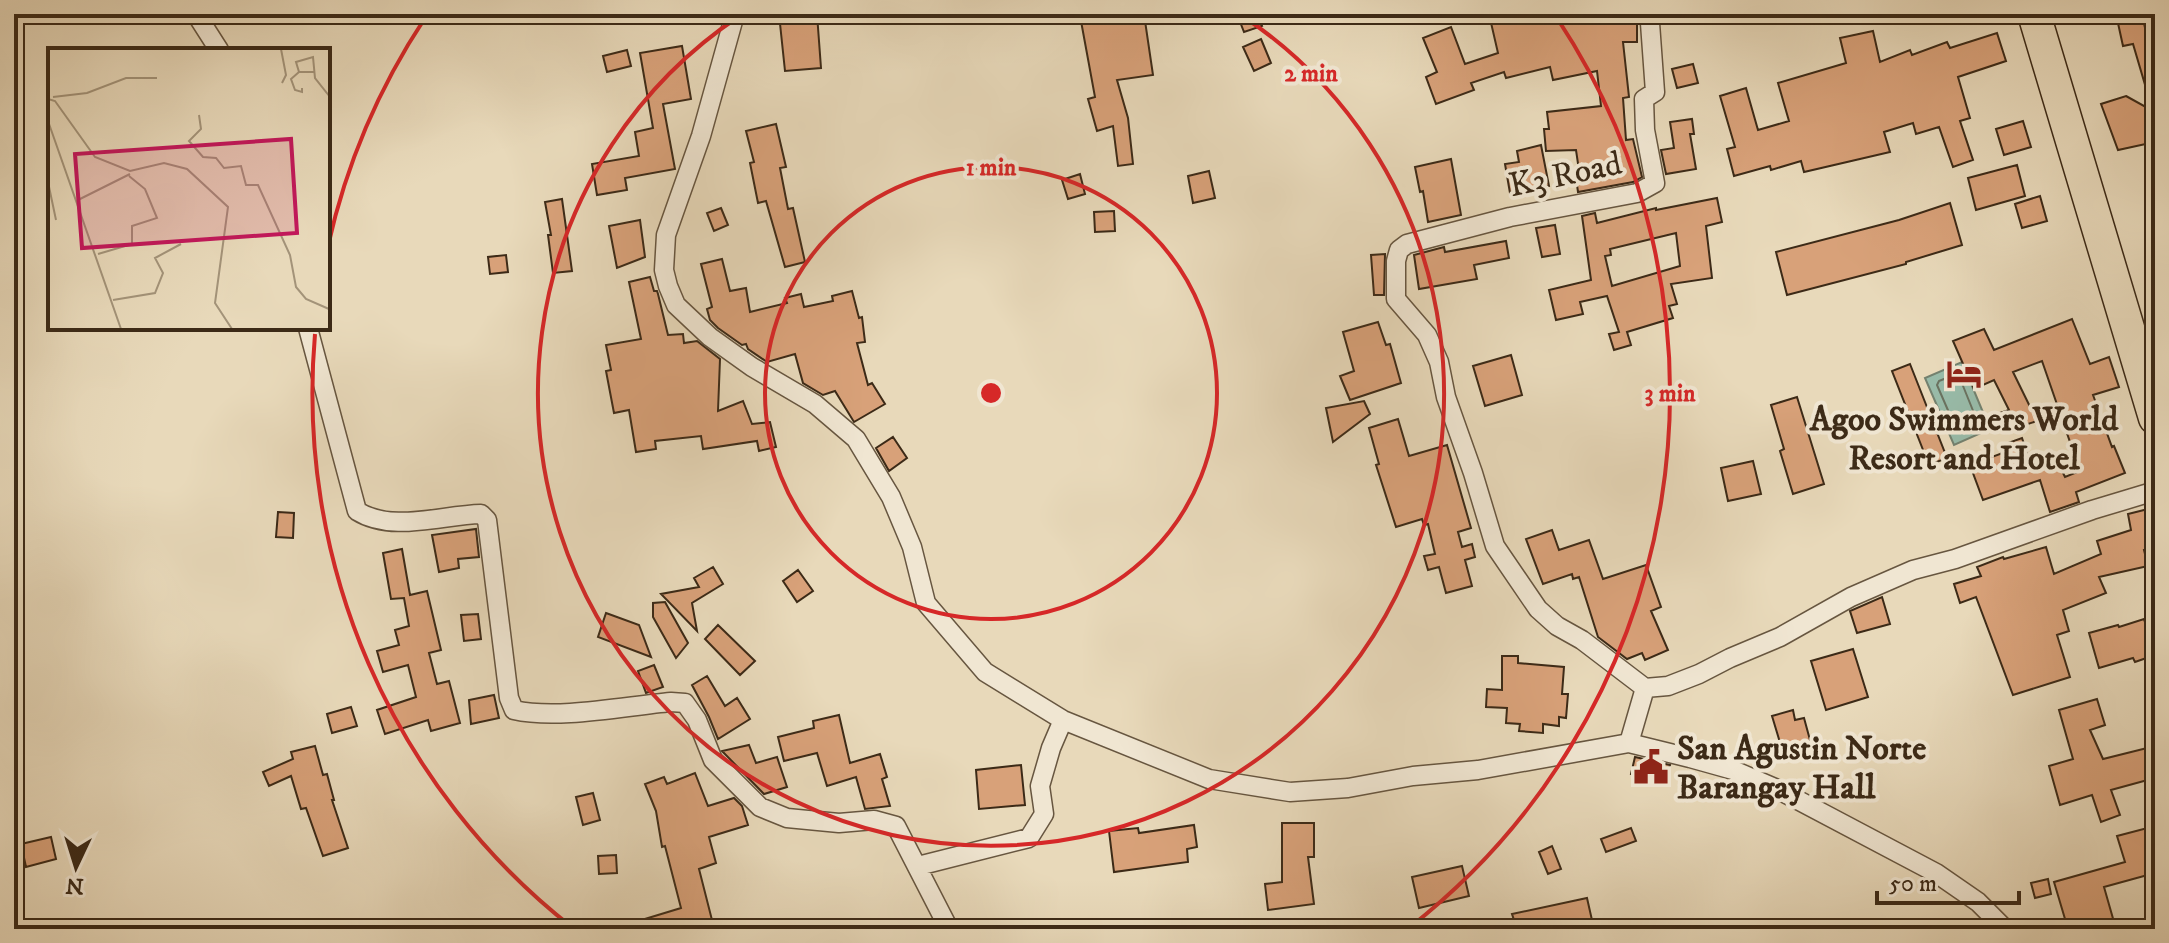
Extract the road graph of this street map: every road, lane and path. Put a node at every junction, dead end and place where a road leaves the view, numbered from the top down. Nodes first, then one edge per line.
1 (196, 14) edge
2 (735, 14) edge
3 (1654, 14) edge
4 (2034, 14) edge
5 (218, 48) edge
6 (309, 330) edge
7 (2145, 350) edge
8 (2155, 418) edge
9 (2155, 491) edge
10 (1645, 688) junction
11 (1063, 720) junction
12 (1629, 743) junction
13 (918, 866) junction
14 (949, 929) edge
15 (2005, 929) edge

1 - 5 street
2 - 11 street
3 - 10 street, K3 Road
4 - 7 highway
6 - 13 street
7 - 8 highway
9 - 10 street
10 - 12 street
11 - 12 street
11 - 13 street
12 - 15 street
13 - 14 street

